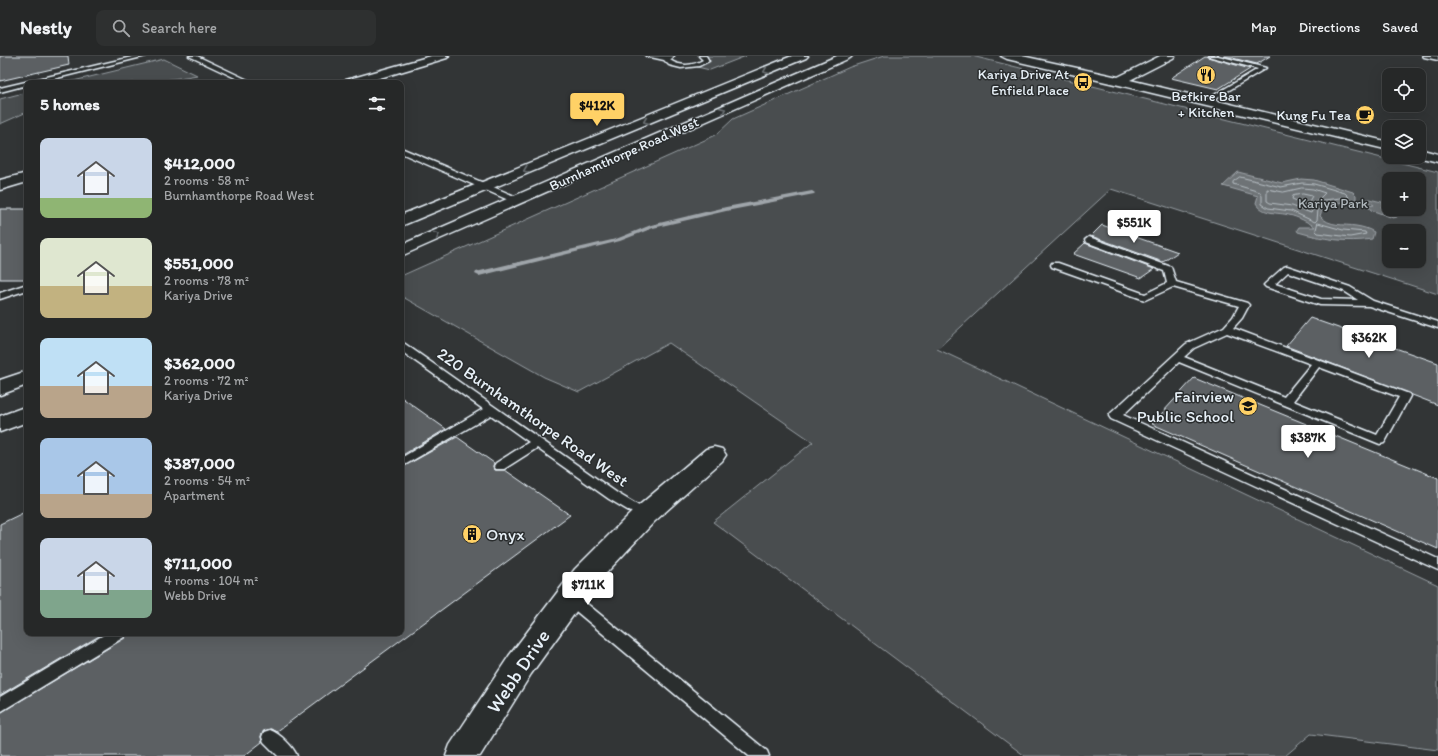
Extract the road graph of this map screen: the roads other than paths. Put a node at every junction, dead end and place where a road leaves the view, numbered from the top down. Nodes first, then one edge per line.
1 (143, 56) edge
2 (192, 56) edge
3 (443, 56) edge
4 (649, 56) edge
5 (702, 56) edge
6 (802, 56) edge
7 (846, 56) edge
8 (1007, 56) edge
9 (1169, 56) edge
10 (1211, 56) edge
11 (1426, 56) edge
12 (669, 57) edge
13 (1438, 58) edge
14 (41, 80) edge
15 (244, 80) edge
16 (360, 80) edge
17 (1119, 81) junction
18 (24, 84) edge
19 (0, 90) edge
20 (1206, 102) junction
21 (1382, 144) edge
22 (404, 151) edge
23 (1426, 155) edge
24 (1438, 158) edge
25 (24, 178) edge
26 (0, 185) edge
27 (484, 187) junction
28 (516, 200) junction
29 (404, 220) edge
30 (1089, 240) dead end
31 (404, 250) edge
32 (1055, 265) dead end
33 (1172, 284) junction
34 (24, 288) edge
35 (0, 296) edge
36 (1370, 303) junction
37 (1438, 325) edge
38 (1227, 329) junction
39 (404, 351) edge
40 (1177, 358) junction
41 (1317, 363) junction
42 (24, 378) edge
43 (0, 388) edge
44 (1286, 402) junction
45 (492, 409) junction
46 (24, 414) edge
47 (0, 425) edge
48 (538, 442) junction
49 (714, 455) dead end
50 (404, 462) edge
51 (500, 466) dead end
52 (645, 516) junction
53 (1438, 565) edge
54 (570, 598) junction
55 (114, 636) edge
56 (0, 705) edge
57 (270, 737) dead end
58 (289, 756) edge
59 (462, 756) edge
60 (761, 756) edge

1 - 14 lane
2 - 15 lane
3 - 16 main road
4 - 12 lane
5 - 12 lane
6 -> 27 main road, Burnhamthorpe Road West
28 -> 7 main road, Burnhamthorpe Road West
8 - 17 main road
9 - 17 main road
10 - 20 lane
11 - 13 lane
17 - 20 main road
18 - 19 lane
20 - 21 main road
22 - 27 lane
23 - 24 main road
25 - 26 main road
27 - 28 lane
27 - 29 main road, Burnhamthorpe Road West
31 -> 28 main road, Burnhamthorpe Road West
30 - 33 lane
32 - 33 lane
33 - 38 lane
34 - 35 lane
36 - 36 lane
36 - 37 lane
38 - 40 lane
38 - 41 lane
39 - 45 lane, 220 Burnhamthorpe Road West
40 - 44 lane
40 - 53 lane
41 - 44 lane
41 - 44 lane
42 - 43 main road
45 - 48 lane, 220 Burnhamthorpe Road West
45 - 50 lane
46 - 47 main road
48 - 51 lane
48 - 52 lane, 220 Burnhamthorpe Road West
49 - 52 main road, Webb Drive
52 - 54 main road, Webb Drive
54 - 59 main road, Webb Drive
54 - 60 lane
55 - 56 lane
57 - 58 lane

